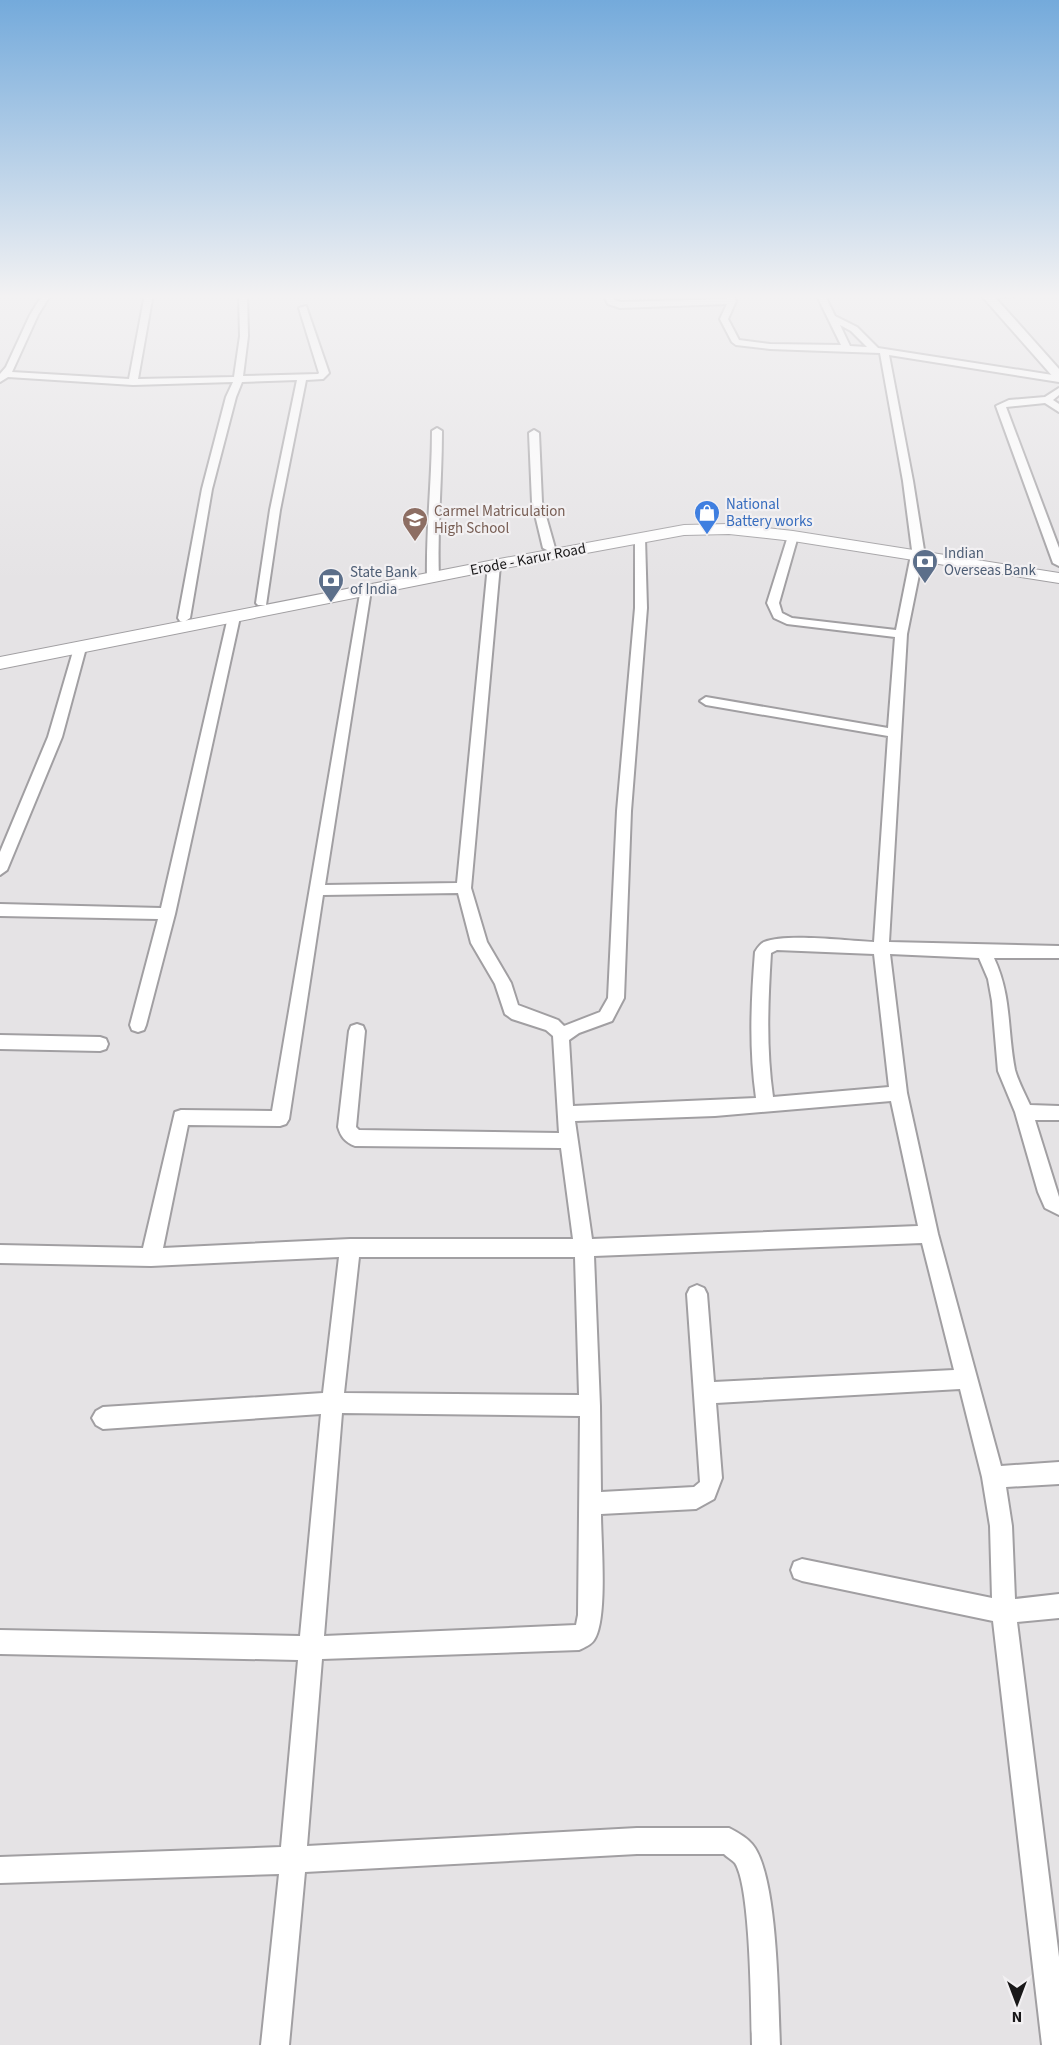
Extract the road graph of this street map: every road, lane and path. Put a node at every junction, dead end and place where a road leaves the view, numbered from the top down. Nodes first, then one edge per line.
1 (234, 389) edge
2 (300, 389) edge
3 (888, 389) edge
4 (1059, 392) edge
5 (1047, 400) junction
6 (1059, 409) edge
7 (437, 431) dead end
8 (534, 433) dead end
9 (793, 536) junction
10 (640, 538) junction
11 (549, 548) junction
12 (917, 553) junction
13 (1059, 563) edge
14 (494, 565) junction
15 (1059, 571) edge
16 (433, 574) junction
17 (1059, 578) edge
18 (365, 590) junction
19 (262, 603) junction
20 (234, 617) junction
21 (184, 618) junction
22 (901, 634) junction
23 (80, 648) junction
24 (0, 654) edge
25 (0, 663) edge
26 (706, 700) dead end
27 (894, 734) junction
28 (0, 870) edge
29 (464, 888) junction
30 (317, 890) junction
31 (0, 910) edge
32 (167, 914) junction
33 (880, 947) junction
34 (984, 952) junction
35 (1059, 952) edge
36 (138, 1025) dead end
37 (357, 1031) dead end
38 (563, 1035) junction
39 (0, 1041) edge
40 (100, 1044) dead end
41 (898, 1093) junction
42 (766, 1105) junction
43 (1024, 1112) junction
44 (1059, 1113) edge
45 (565, 1114) junction
46 (569, 1141) junction
47 (1059, 1207) edge
48 (929, 1234) junction
49 (350, 1248) junction
50 (584, 1248) junction
51 (0, 1254) edge
52 (151, 1257) junction
53 (697, 1294) dead end
54 (966, 1379) junction
55 (704, 1393) junction
56 (332, 1402) junction
57 (590, 1406) junction
58 (103, 1418) dead end
59 (1059, 1473) edge
60 (993, 1477) junction
61 (590, 1504) junction
62 (802, 1570) dead end
63 (1059, 1606) edge
64 (1004, 1612) junction
65 (0, 1642) edge
66 (310, 1648) junction
67 (293, 1860) junction
68 (0, 1870) edge
69 (275, 2045) edge
70 (766, 2045) edge
71 (1056, 2045) edge

1 - 21 street
2 - 19 street
3 - 12 street
4 - 5 street
5 - 6 street
5 - 13 street
7 - 16 street
8 - 11 street
9 - 10 main road, Erode - Karur Road
9 - 12 main road, Erode - Karur Road
9 - 22 street
10 - 14 main road, Erode - Karur Road
10 - 38 street
11 - 12 main road, Erode - Karur Road
11 - 16 main road, Erode - Karur Road
12 - 15 main road, Erode - Karur Road
12 - 17 main road, Erode - Karur Road
12 - 22 street
14 - 16 main road, Erode - Karur Road
14 - 29 street
16 - 18 main road, Erode - Karur Road
16 - 19 main road, Erode - Karur Road
18 - 20 main road, Erode - Karur Road
18 - 30 street
19 - 21 main road, Erode - Karur Road
20 - 23 main road, Erode - Karur Road
20 - 32 street
21 - 24 main road, Erode - Karur Road
22 - 27 street
23 - 25 main road, Erode - Karur Road
23 - 28 street
26 - 27 street
27 - 33 street
29 - 30 street
29 - 38 street
30 - 52 street
31 - 32 street
32 - 36 street
33 - 34 street
33 - 41 street
33 - 42 street
34 - 35 street
34 - 43 street
37 - 46 street
38 - 45 street
39 - 40 street
41 - 42 street
41 - 48 street
42 - 45 street
43 - 44 street
43 - 47 street
45 - 46 street
46 - 50 street
48 - 50 street
48 - 54 street
49 - 50 street
49 - 52 street
49 - 56 street
50 - 57 street
51 - 52 street
53 - 55 street
54 - 55 street
54 - 60 street
55 - 61 street
56 - 57 street
56 - 58 street
56 - 66 street
57 - 61 street
59 - 60 street
60 - 64 street
61 - 66 street
62 - 64 street
63 - 64 street
64 - 71 street
65 - 66 street
66 - 67 street
67 - 68 street
67 - 69 street
67 - 70 street

